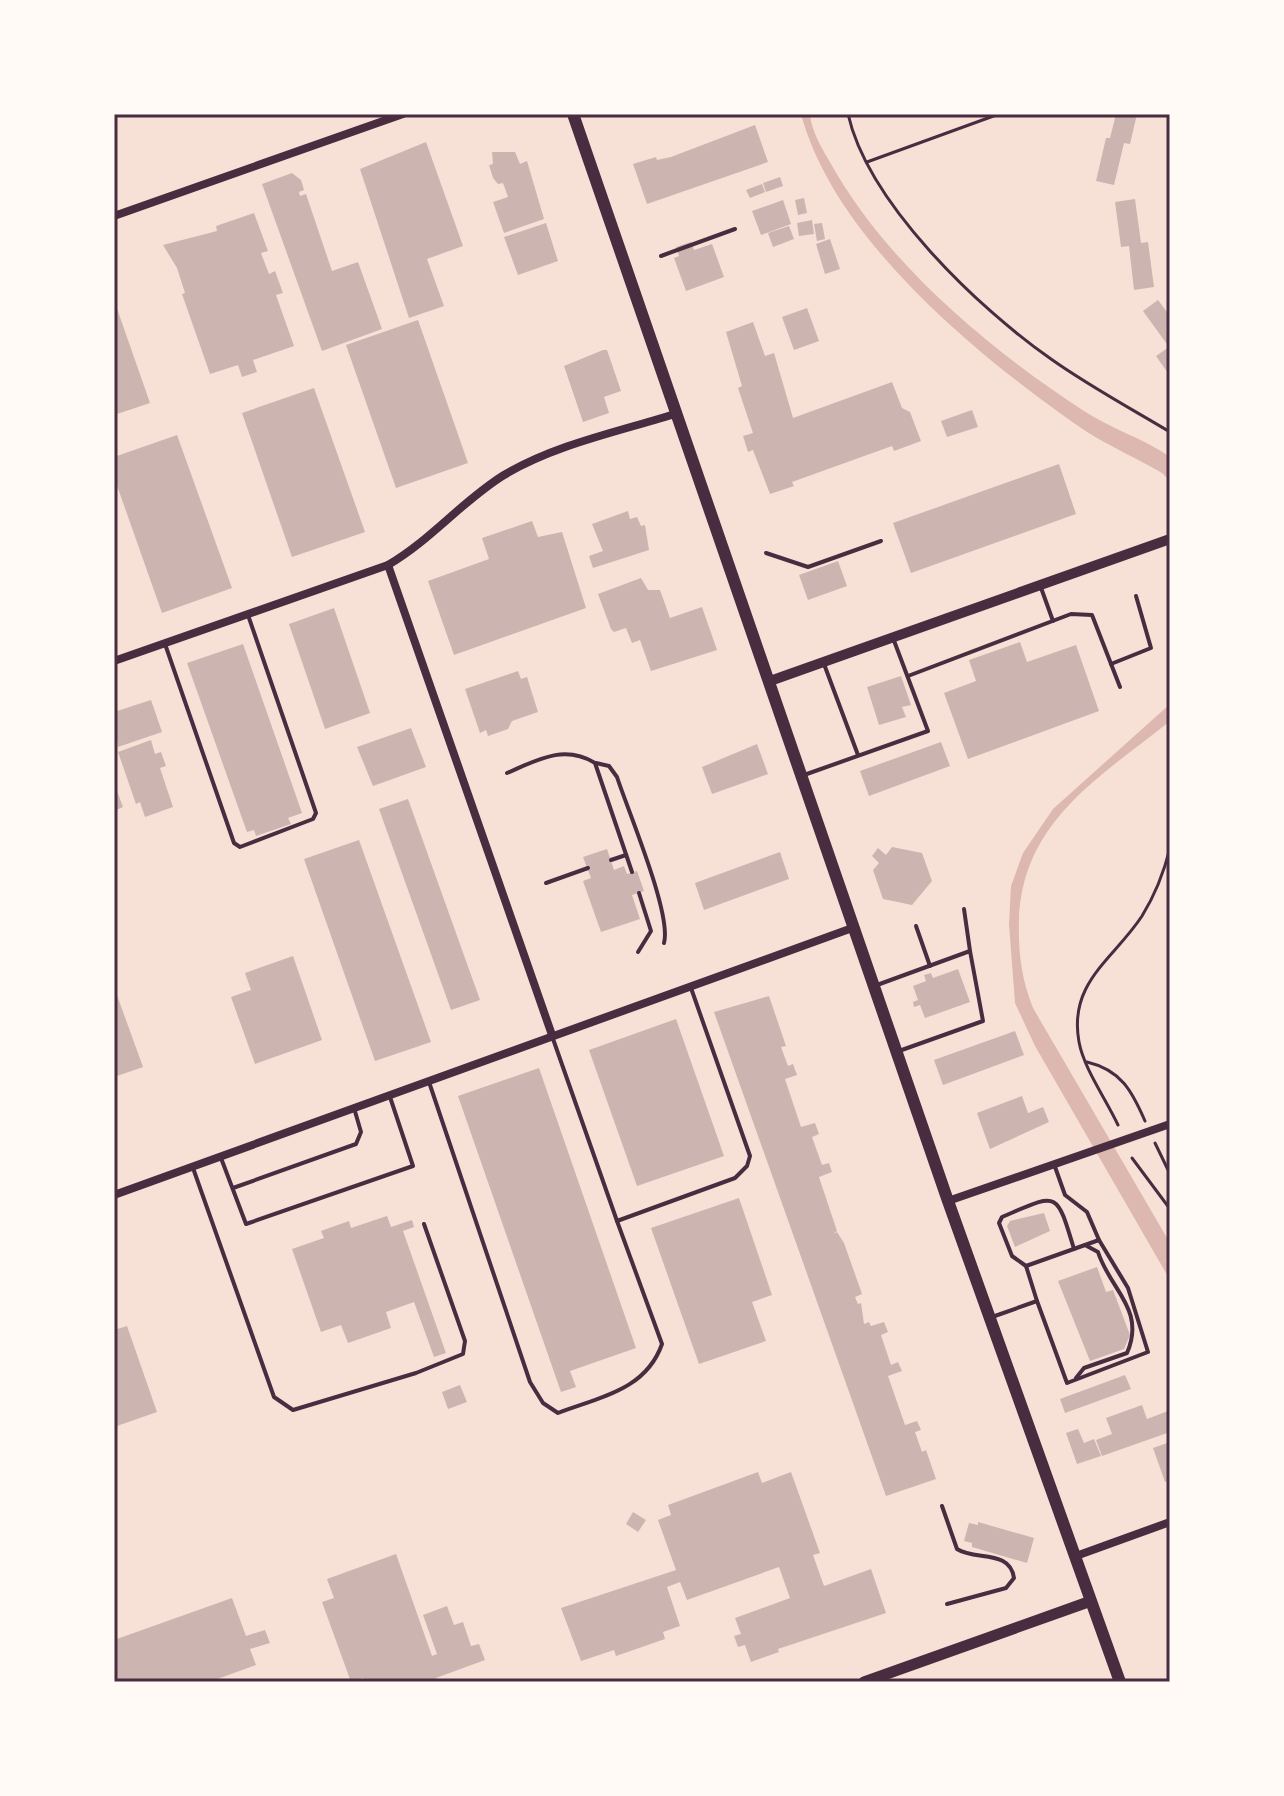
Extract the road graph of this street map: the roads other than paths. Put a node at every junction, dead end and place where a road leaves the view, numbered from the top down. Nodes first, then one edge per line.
1 (403, 114) edge
2 (573, 114) edge
3 (114, 216) edge
4 (735, 229) dead end
5 (661, 256) dead end
6 (678, 413) junction
7 (1170, 539) edge
8 (881, 541) dead end
9 (766, 553) dead end
10 (388, 565) junction
11 (1040, 585) junction
12 (1136, 596) dead end
13 (248, 614) junction
14 (1053, 621) junction
15 (893, 638) junction
16 (165, 644) junction
17 (114, 661) edge
18 (823, 663) junction
19 (1111, 664) junction
20 (908, 676) junction
21 (770, 681) junction
22 (1120, 687) dead end
23 (858, 755) junction
24 (595, 763) junction
25 (507, 773) dead end
26 (802, 775) junction
27 (626, 855) junction
28 (611, 860) dead end
29 (588, 868) dead end
30 (632, 872) dead end
31 (546, 883) dead end
32 (639, 893) dead end
33 (964, 909) dead end
34 (916, 926) dead end
35 (855, 927) junction
36 (664, 943) dead end
37 (970, 951) junction
38 (638, 952) dead end
39 (930, 966) junction
40 (690, 986) junction
41 (875, 986) junction
42 (552, 1035) junction
43 (897, 1052) junction
44 (428, 1080) junction
45 (389, 1094) junction
46 (354, 1107) junction
47 (1170, 1124) edge
48 (221, 1156) junction
49 (1054, 1164) junction
50 (192, 1166) junction
51 (233, 1188) junction
52 (114, 1195) edge
53 (948, 1201) junction
54 (617, 1221) junction
55 (424, 1224) dead end
56 (1099, 1240) junction
57 (1085, 1245) junction
58 (1074, 1249) junction
59 (1026, 1266) junction
60 (1037, 1301) junction
61 (989, 1318) junction
62 (1074, 1380) junction
63 (942, 1506) dead end
64 (1170, 1522) edge
65 (1076, 1556) junction
66 (1091, 1601) junction
67 (947, 1604) dead end
68 (864, 1682) edge
69 (1120, 1682) edge

1 - 3 street
2 - 6 main road
4 - 5 lane
6 - 10 street
6 - 21 main road
7 - 11 street
8 - 9 lane
10 - 13 street
10 - 42 street
11 - 14 lane
11 - 15 street
12 - 19 lane
13 - 16 street
13 - 16 lane
14 - 19 lane
14 - 20 lane
15 - 18 street
15 - 20 lane
16 - 17 street
18 - 21 street
18 - 23 lane
19 - 22 lane
20 - 23 lane
21 - 26 main road
23 - 26 lane
24 - 25 lane
24 - 27 lane
24 - 36 lane
26 - 35 main road
27 - 28 lane
27 - 30 lane
29 - 31 lane
32 - 38 lane
33 - 37 lane
34 - 39 lane
35 - 40 street
35 - 41 main road
37 - 39 lane
37 - 43 lane
39 - 41 lane
40 - 42 street
40 - 54 lane
41 - 43 main road
42 - 44 street
42 - 54 lane
43 - 53 main road
44 - 45 street
44 - 54 lane
45 - 46 street
45 - 51 lane
46 - 48 street
46 - 51 lane
47 - 49 street
48 - 50 street
48 - 51 lane
49 - 53 street
49 - 56 lane
50 - 52 street
50 - 55 lane
53 - 61 main road
56 - 57 lane
56 - 62 lane
57 - 58 lane
57 - 62 lane
58 - 59 lane
58 - 59 lane
59 - 60 lane
60 - 61 lane
60 - 62 lane
61 - 65 main road
63 - 67 lane
64 - 65 street
65 - 66 main road
66 - 68 main road
66 - 69 main road

